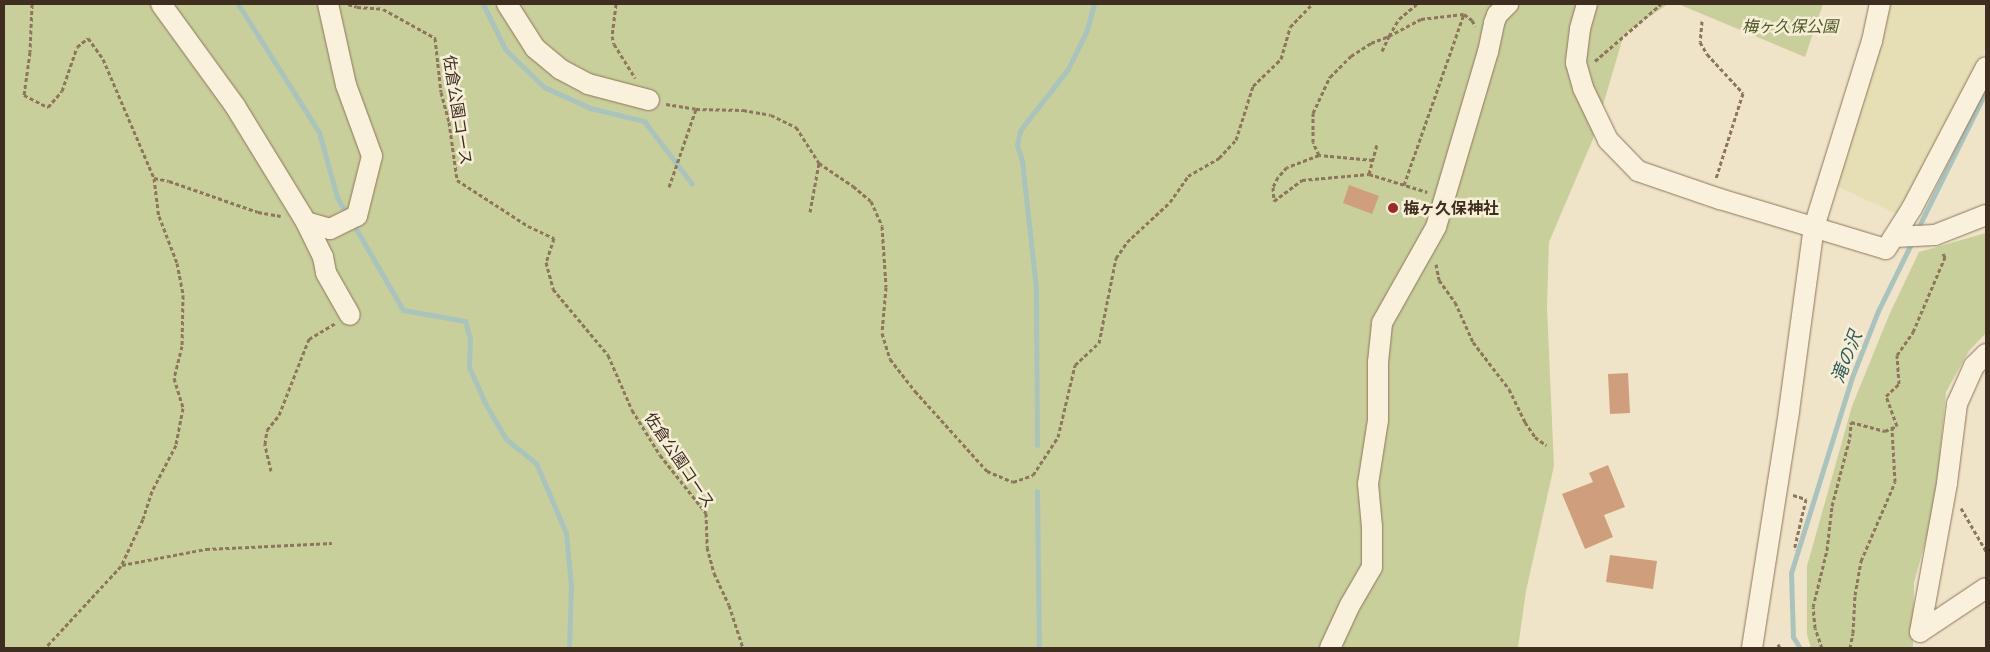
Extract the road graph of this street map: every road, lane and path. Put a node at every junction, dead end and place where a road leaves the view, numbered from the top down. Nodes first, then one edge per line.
1 (32, 4) edge
2 (161, 4) edge
3 (328, 4) edge
4 (348, 4) edge
5 (507, 4) edge
6 (616, 4) edge
7 (1312, 4) edge
8 (1417, 4) edge
9 (1508, 4) edge
10 (1586, 4) edge
11 (1661, 4) edge
12 (1880, 4) edge
13 (1464, 14) junction
14 (1702, 21) dead end
15 (1389, 36) junction
16 (1382, 51) dead end
17 (1488, 52) junction
18 (1986, 67) edge
19 (1579, 74) junction
20 (649, 100) junction
21 (696, 109) junction
22 (1377, 144) dead end
23 (1319, 154) junction
24 (1373, 160) junction
25 (819, 163) junction
26 (1369, 174) junction
27 (154, 178) junction
28 (1404, 184) junction
29 (670, 186) dead end
30 (1710, 196) junction
31 (1445, 197) junction
32 (810, 212) dead end
33 (1986, 215) edge
34 (306, 222) junction
35 (1814, 227) junction
36 (1931, 235) junction
37 (1898, 237) junction
38 (1428, 240) junction
39 (350, 314) joint
40 (1986, 354) edge
41 (1892, 428) junction
42 (1546, 445) dead end
43 (271, 472) dead end
44 (1947, 483) junction
45 (1776, 490) junction
46 (332, 543) dead end
47 (1794, 550) dead end
48 (1986, 551) edge
49 (121, 566) junction
50 (1986, 588) edge
51 (1778, 644) dead end
52 (45, 648) edge
53 (744, 648) edge
54 (1330, 648) edge
55 (1752, 648) edge
56 (1780, 648) edge
57 (1822, 648) edge
58 (1850, 648) edge

1 - 27 path
2 - 34 street
3 - 34 street
4 - 53 path, 佐倉公園コース
5 - 20 street
6 - 20 path
7 - 25 path
8 - 15 path
9 - 17 street
10 - 19 street
11 - 19 path
12 - 35 street
13 - 15 path
13 - 17 path
13 - 28 path
14 - 30 path
15 - 16 path
15 - 23 path
17 - 31 street
18 - 37 street
19 - 30 street
20 - 21 path
21 - 25 path
21 - 29 path
22 - 24 path
23 - 24 path
23 - 26 path
24 - 26 path
25 - 32 path
26 - 28 path
27 - 34 path
27 - 49 path
28 - 31 path
30 - 35 street
31 - 38 street
33 - 36 street
34 - 39 street
35 - 37 street
35 - 45 street
36 - 37 street
36 - 41 path
38 - 42 path
38 - 54 street
39 - 43 path
40 - 44 street
41 - 57 path
41 - 58 path
44 - 48 path
44 - 50 street
45 - 47 path
45 - 55 street
46 - 49 path
49 - 52 path
51 - 56 path

